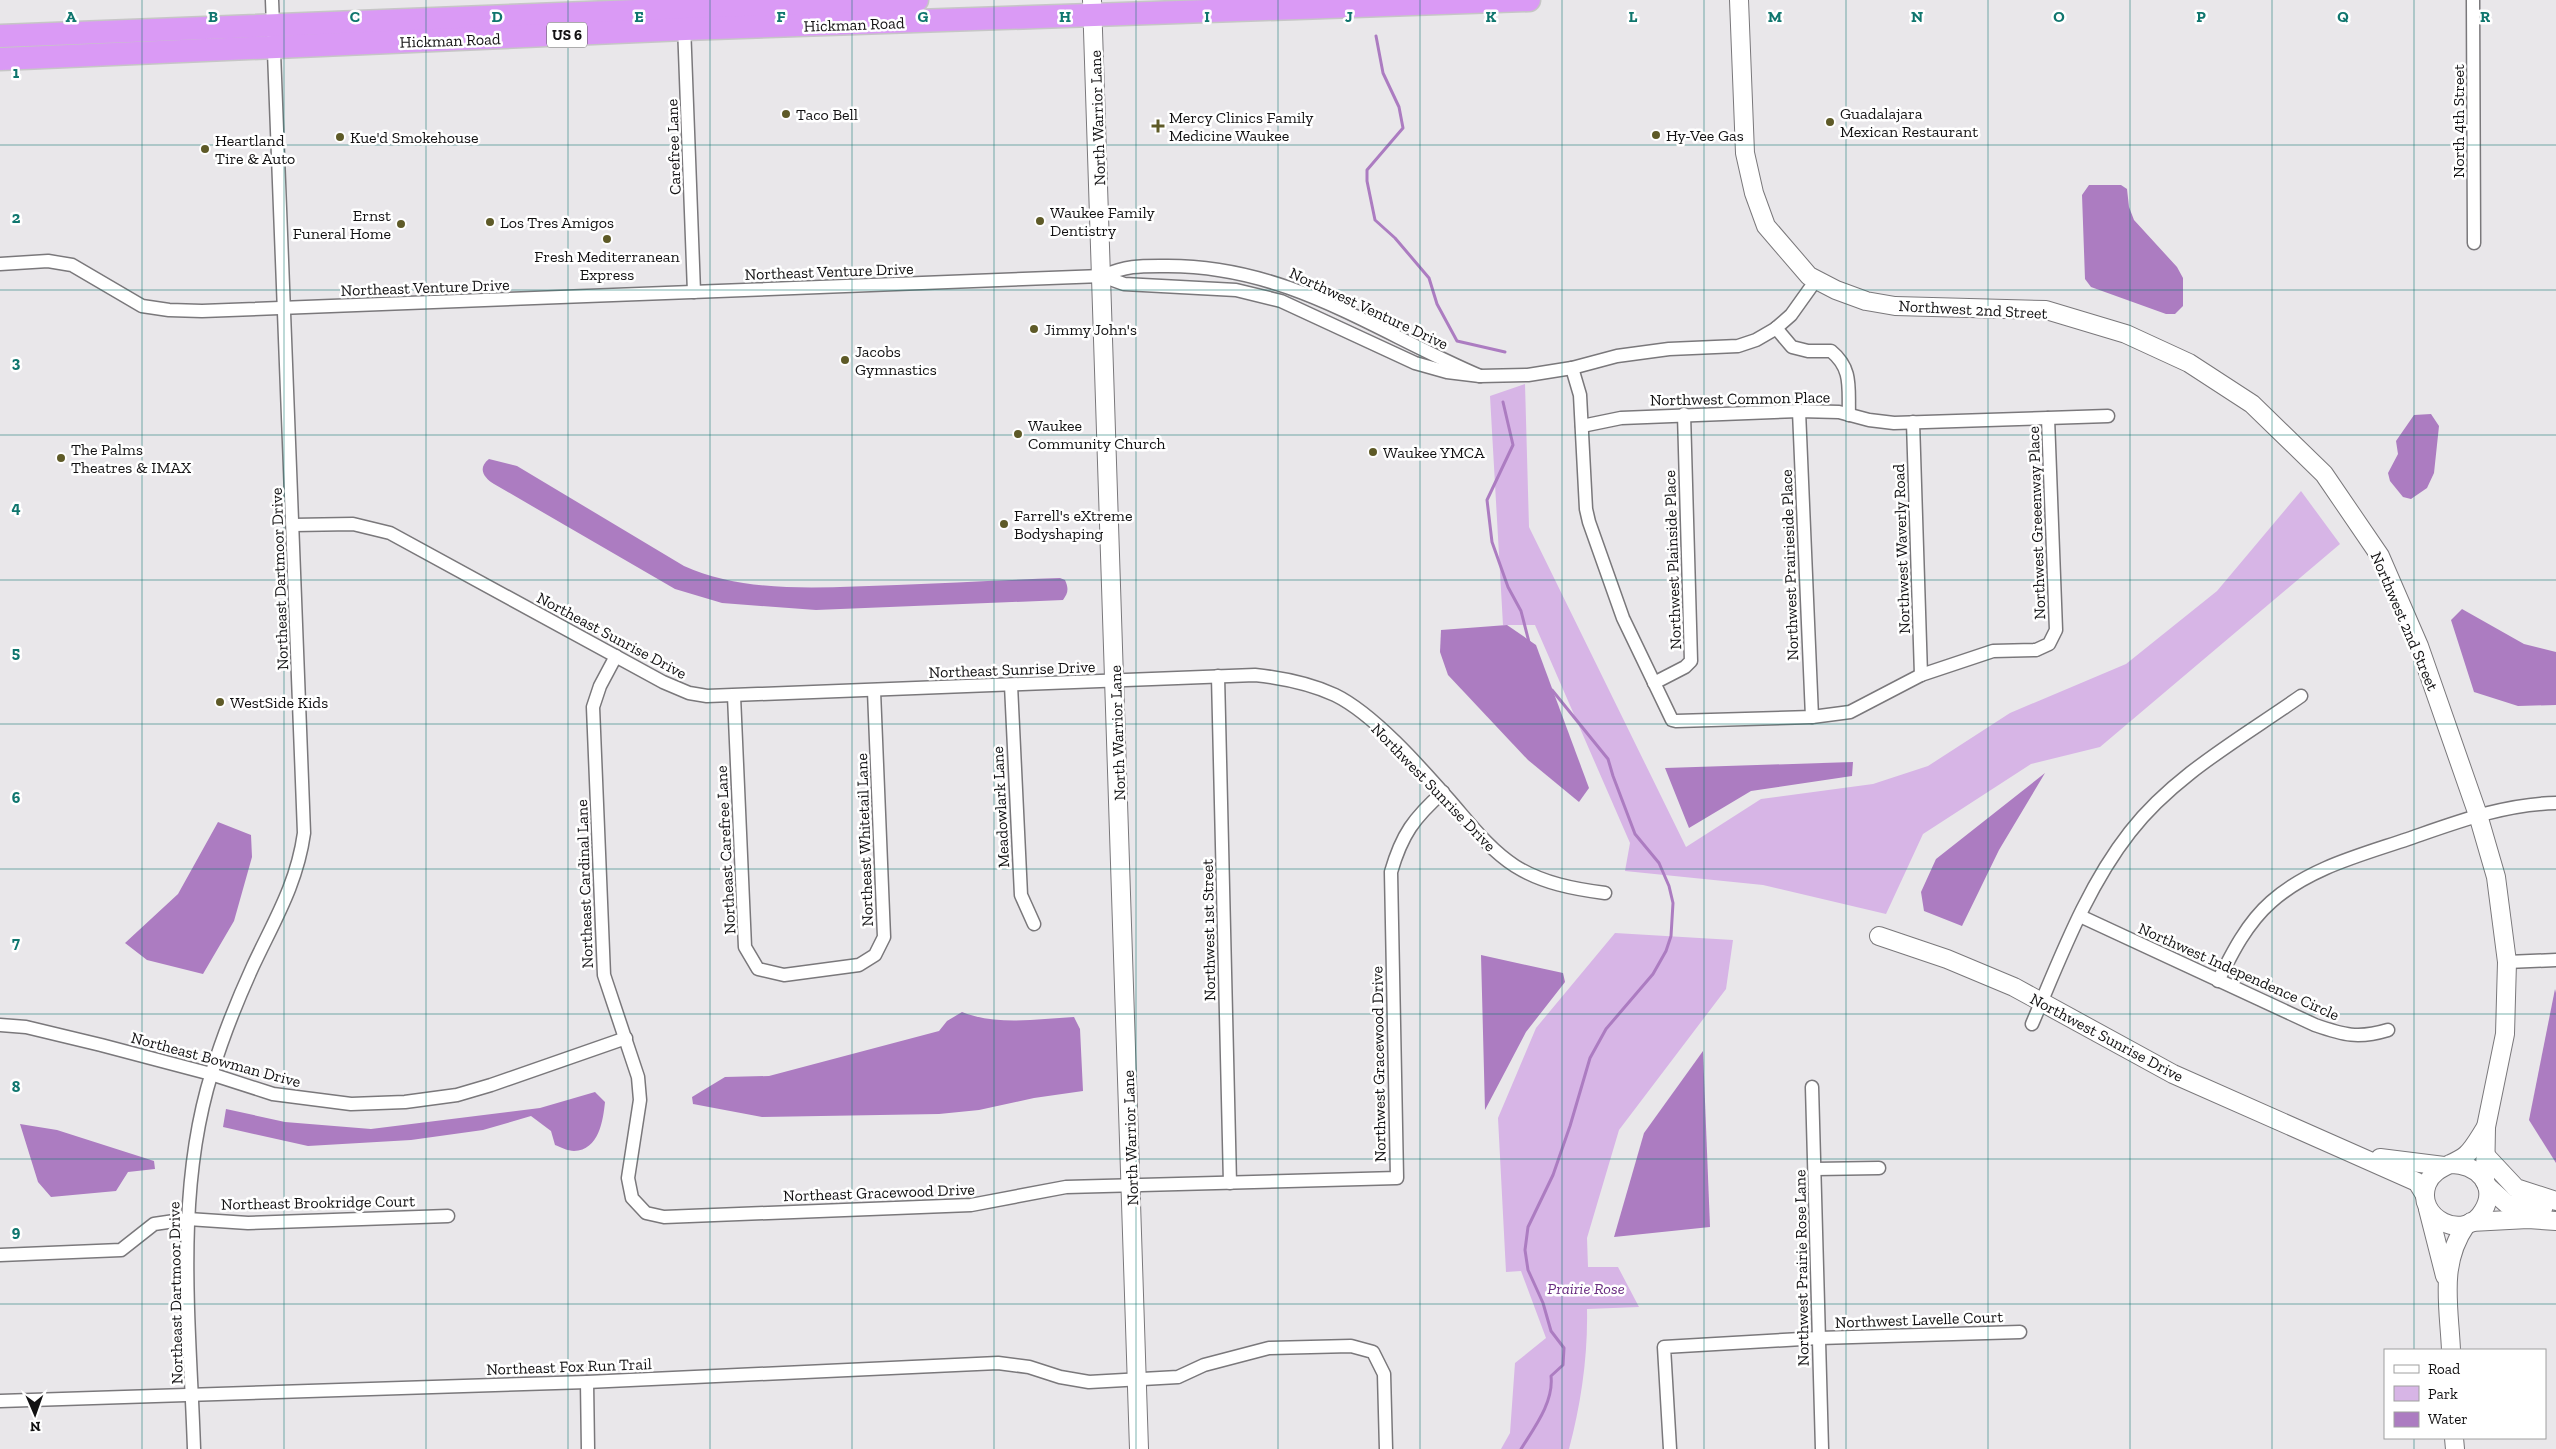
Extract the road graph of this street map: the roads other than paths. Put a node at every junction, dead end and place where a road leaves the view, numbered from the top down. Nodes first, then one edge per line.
1 (272, 0) edge
2 (917, 0) edge
3 (1529, 0) edge
4 (1739, 0) edge
5 (2473, 0) edge
6 (1093, 8) edge
7 (684, 13) edge
8 (0, 36) edge
9 (273, 36) junction
10 (0, 59) edge
11 (2474, 243) dead end
12 (0, 264) edge
13 (1102, 276) junction
14 (1816, 280) junction
15 (694, 292) junction
16 (284, 309) junction
17 (1776, 328) junction
18 (1572, 368) junction
19 (1480, 376) junction
20 (1799, 411) junction
21 (1684, 414) junction
22 (1850, 415) junction
23 (2108, 416) dead end
24 (2048, 418) junction
25 (1913, 422) junction
26 (1582, 426) junction
27 (293, 525) junction
28 (616, 656) junction
29 (1921, 675) junction
30 (1218, 676) junction
31 (1115, 681) junction
32 (1654, 683) junction
33 (1010, 685) junction
34 (874, 691) junction
35 (734, 696) junction
36 (2302, 696) dead end
37 (1812, 717) junction
38 (1443, 792) junction
39 (2556, 803) edge
40 (2478, 815) junction
41 (1605, 893) dead end
42 (2080, 916) junction
43 (1034, 924) dead end
44 (1879, 936) dead end
45 (2556, 960) edge
46 (2507, 962) junction
47 (817, 970) joint
48 (2218, 981) junction
49 (2042, 1002) junction
50 (2032, 1024) dead end
51 (0, 1025) edge
52 (2388, 1030) dead end
53 (626, 1038) junction
54 (211, 1074) junction
55 (1812, 1087) dead end
56 (2486, 1127) junction
57 (2332, 1144) junction
58 (2487, 1157) junction
59 (2447, 1165) junction
60 (1879, 1168) dead end
61 (1815, 1169) junction
62 (1230, 1183) junction
63 (2486, 1184) junction
64 (1132, 1185) junction
65 (632, 1198) joint
66 (2426, 1199) junction
67 (2556, 1200) edge
68 (2556, 1210) edge
69 (448, 1216) dead end
70 (188, 1219) junction
71 (2556, 1221) edge
72 (2468, 1224) junction
73 (0, 1255) edge
74 (2448, 1284) junction
75 (2020, 1332) dead end
76 (1819, 1338) junction
77 (2450, 1349) edge
78 (1137, 1380) junction
79 (587, 1382) junction
80 (192, 1395) junction
81 (0, 1401) edge
82 (194, 1449) edge
83 (588, 1449) edge
84 (1139, 1449) edge
85 (1386, 1449) edge
86 (1670, 1449) edge
87 (1822, 1449) edge

1 - 9 street, Northeast Dartmoor Drive
2 - 7 highway, Hickman Road / US 6
3 - 6 highway, Hickman Road / US 6
4 - 14 street, Northwest 2nd Street
5 - 11 street, North 4th Street
6 - 7 highway, Hickman Road / US 6
6 - 13 street, North Warrior Lane
7 - 9 highway, Hickman Road / US 6
7 - 15 street, Carefree Lane
8 - 9 highway, Hickman Road / US 6
9 - 10 highway, Hickman Road / US 6
9 - 16 street, Northeast Dartmoor Drive
12 - 16 street, Northeast Venture Drive
13 - 15 street, Northeast Venture Drive
13 - 19 street, Northwest Venture Drive
13 - 19 street, Northwest Venture Drive
13 - 31 street, North Warrior Lane
14 - 17 street, Northwest Venture Drive
14 - 40 street, Northwest 2nd Street
15 - 16 street, Northeast Venture Drive
16 - 27 street, Northeast Dartmoor Drive
17 - 18 street, Northwest Venture Drive
17 - 22 street
18 - 19 street, Northwest Venture Drive
18 - 26 street, Northwest Greeenway Place
20 - 21 street, Northwest Common Place
20 - 22 street, Northwest Common Place
20 - 37 street, Northwest Prairieside Place
21 - 26 street, Northwest Common Place
21 - 32 street, Northwest Plainside Place
22 - 25 street, Northwest Common Place
23 - 24 street, Northwest Common Place
24 - 25 street, Northwest Common Place
24 - 29 street, Northwest Greeenway Place
25 - 29 street, Northwest Waverly Road
26 - 32 street, Northwest Greeenway Place
27 - 28 street, Northeast Sunrise Drive
27 - 54 street, Northeast Dartmoor Drive
28 - 35 street, Northeast Sunrise Drive
28 - 53 street, Northeast Cardinal Lane
29 - 37 street, Northwest Greeenway Place
30 - 31 street, Northwest Sunrise Drive
30 - 38 street, Northwest Sunrise Drive
30 - 62 street, Northwest 1st Street
31 - 33 street, Northeast Sunrise Drive
31 - 64 street, North Warrior Lane
32 - 37 street, Northwest Greeenway Place
33 - 34 street, Northeast Sunrise Drive
33 - 43 street, Meadowlark Lane
34 - 35 street, Northeast Sunrise Drive
34 - 47 street, Northeast Whitetail Lane
35 - 47 street, Northeast Carefree Lane
36 - 42 street
38 - 41 street, Northwest Sunrise Drive
38 - 62 street, Northwest Gracewood Drive
39 - 40 street
40 - 46 street, Northwest 2nd Street
40 - 48 street
42 - 48 street, Northwest Independence Circle
42 - 49 street
44 - 49 street, Northwest Sunrise Drive
45 - 46 street
46 - 56 street, Northwest 2nd Street
48 - 52 street, Northwest Independence Circle
49 - 50 street
49 - 57 street, Northwest Sunrise Drive
51 - 54 street, Northeast Bowman Drive
53 - 54 street, Northeast Bowman Drive
53 - 65 street, Northeast Cardinal Lane
54 - 70 street, Northeast Dartmoor Drive
55 - 61 street, Northwest Prairie Rose Lane
56 - 58 street, Northwest 2nd Street
56 - 59 street, Northwest 2nd Street
57 - 59 street, Northwest Sunrise Drive
57 - 66 street, Northwest Sunrise Drive
58 - 63 street, Northwest 2nd Street
58 - 67 street
59 - 63 street
59 - 66 street
60 - 61 street
61 - 76 street, Northwest Prairie Rose Lane
62 - 64 street, Northwest Gracewood Drive
63 - 68 street
63 - 72 street
64 - 65 street, Northeast Gracewood Drive
64 - 78 street, North Warrior Lane
66 - 72 street
66 - 74 street
69 - 70 street, Northeast Brookridge Court
70 - 73 street, Northeast Brookridge Court
70 - 80 street, Northeast Dartmoor Drive
71 - 72 street
72 - 74 street
74 - 77 street
75 - 76 street, Northwest Lavelle Court
76 - 86 street, Northwest Lavelle Court
76 - 87 street, Northwest Prairie Rose Lane
78 - 79 street, Northeast Fox Run Trail
78 - 84 street, North Warrior Lane
78 - 85 street, Northeast Fox Run Trail
79 - 80 street, Northeast Fox Run Trail
79 - 83 street
80 - 81 street, Northeast Fox Run Trail
80 - 82 street, Northeast Dartmoor Drive

